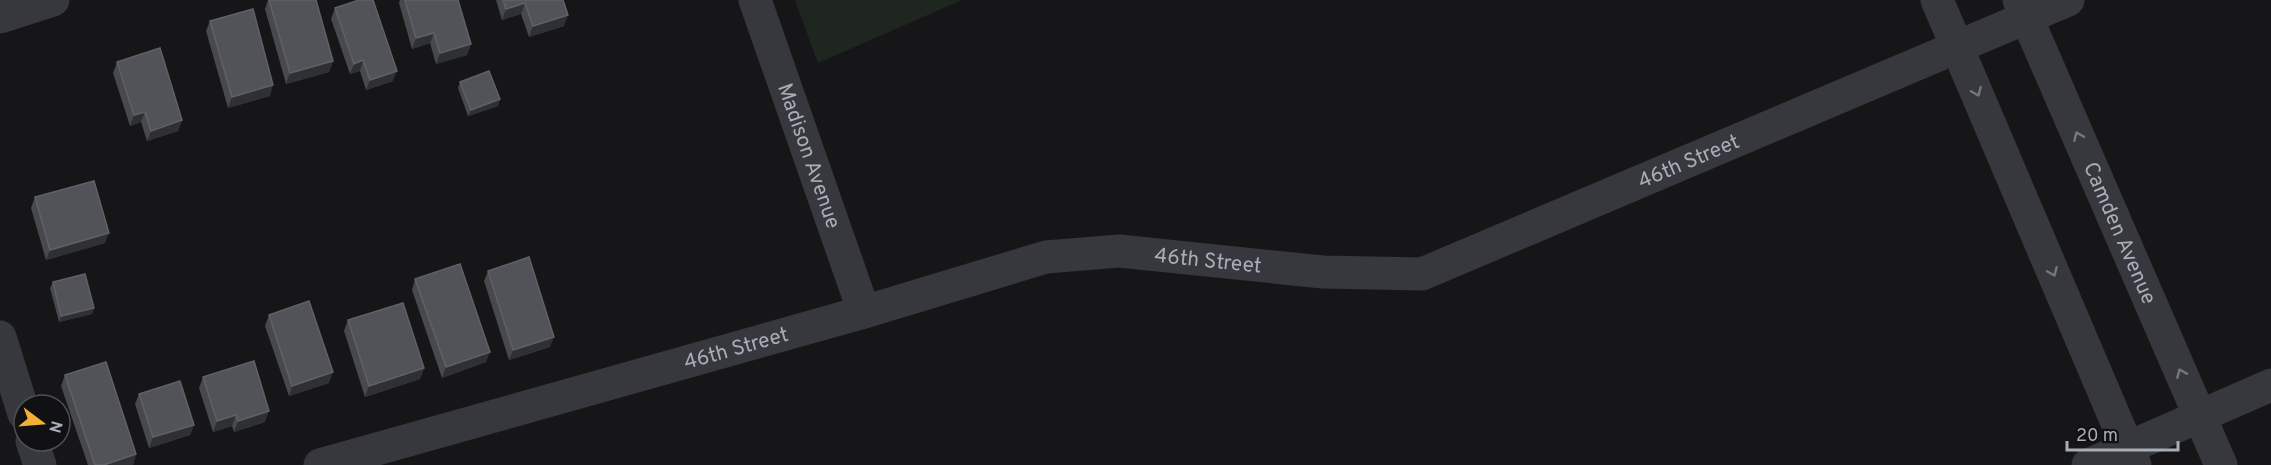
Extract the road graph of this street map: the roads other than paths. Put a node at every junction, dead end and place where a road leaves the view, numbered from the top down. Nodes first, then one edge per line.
1 (53, 0) edge
2 (755, 0) edge
3 (1937, 0) edge
4 (2068, 0) edge
5 (2023, 9) edge
6 (0, 16) edge
7 (1957, 47) junction
8 (864, 312) junction
9 (0, 337) edge
10 (2271, 385) edge
11 (17, 393) edge
12 (2200, 416) junction
13 (2131, 456) edge
14 (321, 465) edge
15 (2088, 465) edge
16 (2221, 465) edge

1 - 6 street
2 - 8 street, Madison Avenue
3 - 7 street
4 - 5 street, 46th Street
5 - 7 street, 46th Street
12 -> 5 street, Camden Avenue
7 - 8 street, 46th Street
7 -> 13 street
8 - 14 street, 46th Street
9 - 11 street
10 - 12 street
12 - 13 street
12 - 16 street, Camden Avenue
13 - 15 street

